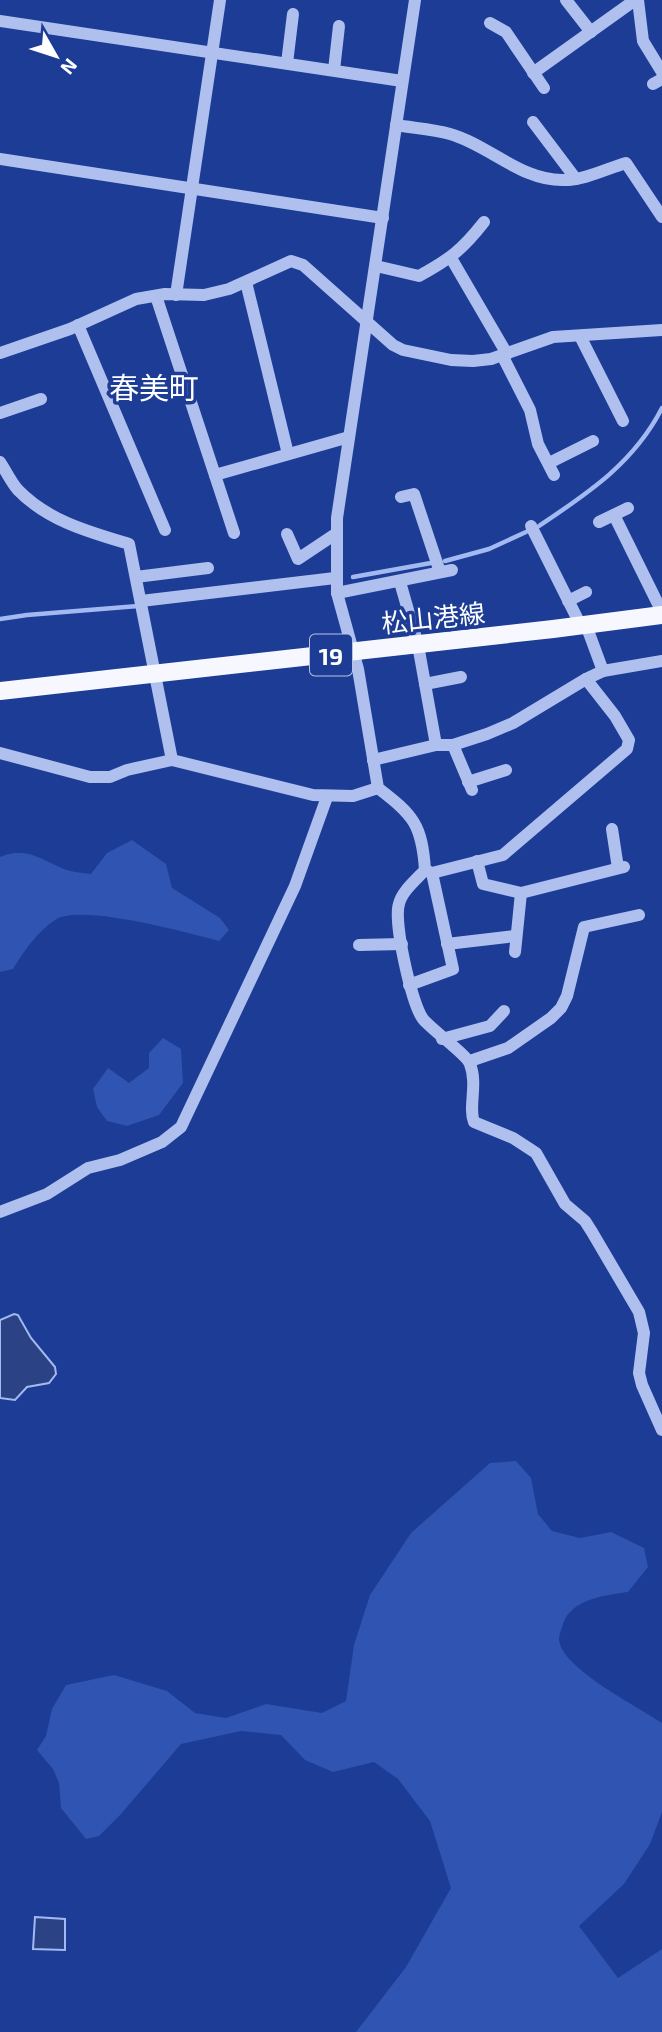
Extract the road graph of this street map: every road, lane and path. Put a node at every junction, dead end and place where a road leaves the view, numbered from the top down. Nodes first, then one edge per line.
1 (220, 0) edge
2 (415, 0) edge
3 (566, 0) edge
4 (636, 0) edge
5 (293, 15) dead end
6 (0, 21) edge
7 (490, 23) dead end
8 (340, 26) dead end
9 (591, 32) junction
10 (212, 52) junction
11 (287, 63) junction
12 (334, 70) junction
13 (662, 72) edge
14 (533, 73) junction
15 (402, 81) junction
16 (544, 88) dead end
17 (533, 122) dead end
18 (396, 125) junction
19 (0, 159) edge
20 (576, 179) junction
21 (193, 188) junction
22 (662, 217) edge
23 (383, 218) junction
24 (484, 222) dead end
25 (451, 258) junction
26 (376, 266) junction
27 (246, 282) junction
28 (176, 295) junction
29 (156, 296) junction
30 (367, 324) junction
31 (78, 325) junction
32 (662, 330) edge
33 (580, 336) junction
34 (0, 353) edge
35 (505, 354) junction
36 (41, 399) dead end
37 (0, 412) edge
38 (608, 423) dead end
39 (349, 437) junction
40 (593, 441) dead end
41 (288, 454) junction
42 (0, 463) edge
43 (215, 475) junction
44 (401, 497) dead end
45 (628, 508) dead end
46 (614, 515) junction
47 (599, 522) dead end
48 (531, 526) dead end
49 (165, 530) dead end
50 (234, 533) dead end
51 (337, 533) junction
52 (287, 534) dead end
53 (208, 568) dead end
54 (136, 577) junction
55 (335, 578) junction
56 (400, 582) junction
57 (586, 592) dead end
58 (337, 593) junction
59 (141, 601) junction
60 (568, 601) junction
61 (662, 613) edge
62 (583, 625) junction
63 (418, 645) junction
64 (353, 652) junction
65 (662, 661) edge
66 (603, 671) junction
67 (155, 674) junction
68 (461, 677) dead end
69 (586, 679) junction
70 (425, 684) junction
71 (0, 691) edge
72 (436, 745) junction
73 (453, 745) junction
74 (0, 753) edge
75 (172, 760) junction
76 (373, 760) junction
77 (506, 770) dead end
78 (378, 788) junction
79 (327, 797) junction
80 (612, 829) dead end
81 (477, 861) junction
82 (428, 871) junction
83 (521, 893) junction
84 (639, 915) dead end
85 (515, 936) junction
86 (402, 944) junction
87 (447, 944) junction
88 (359, 945) dead end
89 (515, 952) dead end
90 (409, 985) junction
91 (504, 1011) dead end
92 (442, 1039) junction
93 (470, 1061) junction
94 (0, 1213) edge
95 (662, 1430) edge

1 - 10 street
2 - 15 street
3 - 9 street
4 - 9 street
4 - 13 street
5 - 11 street
6 - 10 street
7 - 14 street
8 - 12 street
9 - 14 street
10 - 11 street
10 - 21 street
11 - 12 street
12 - 15 street
14 - 16 street
15 - 18 street
17 - 20 street
18 - 20 street
18 - 23 street
19 - 21 street
20 - 22 street
21 - 23 street
21 - 28 street
23 - 26 street
24 - 25 street
25 - 26 street
25 - 35 street
26 - 30 street
27 - 28 street
27 - 30 street
27 - 41 street
28 - 29 street
29 - 31 street
29 - 43 street
30 - 35 street
30 - 39 street
31 - 34 street
31 - 49 street
32 - 33 street
33 - 35 street
33 - 38 street
35 - 40 street
36 - 37 street
39 - 41 street
39 - 51 street
41 - 43 street
42 - 54 street
43 - 50 street
44 - 56 street
45 - 46 street
46 - 47 street
46 - 61 street
48 - 60 street
51 - 52 street
51 - 55 street
53 - 54 street
54 - 59 street
55 - 58 street
55 - 59 street
56 - 58 street
56 - 63 street
57 - 60 street
58 - 64 street
59 - 67 street
60 - 62 street
61 - 62 main road, 松山港線 / 19
62 - 63 main road, 松山港線 / 19
62 - 66 street
63 - 64 main road, 松山港線 / 19
63 - 70 street
64 - 67 main road, 松山港線 / 19
64 - 76 street
65 - 66 street
66 - 69 street
67 - 71 main road, 松山港線 / 19
67 - 75 street
68 - 70 street
69 - 73 street
69 - 81 street
70 - 72 street
72 - 73 street
72 - 76 street
73 - 77 street
74 - 75 street
75 - 79 street
76 - 78 street
78 - 79 street
78 - 82 street
79 - 94 street
80 - 83 street
81 - 82 street
81 - 83 street
82 - 86 street
82 - 87 street
83 - 85 street
84 - 93 street
85 - 87 street
85 - 89 street
86 - 88 street
86 - 90 street
87 - 90 street
90 - 92 street
91 - 92 street
92 - 93 street
93 - 95 street

